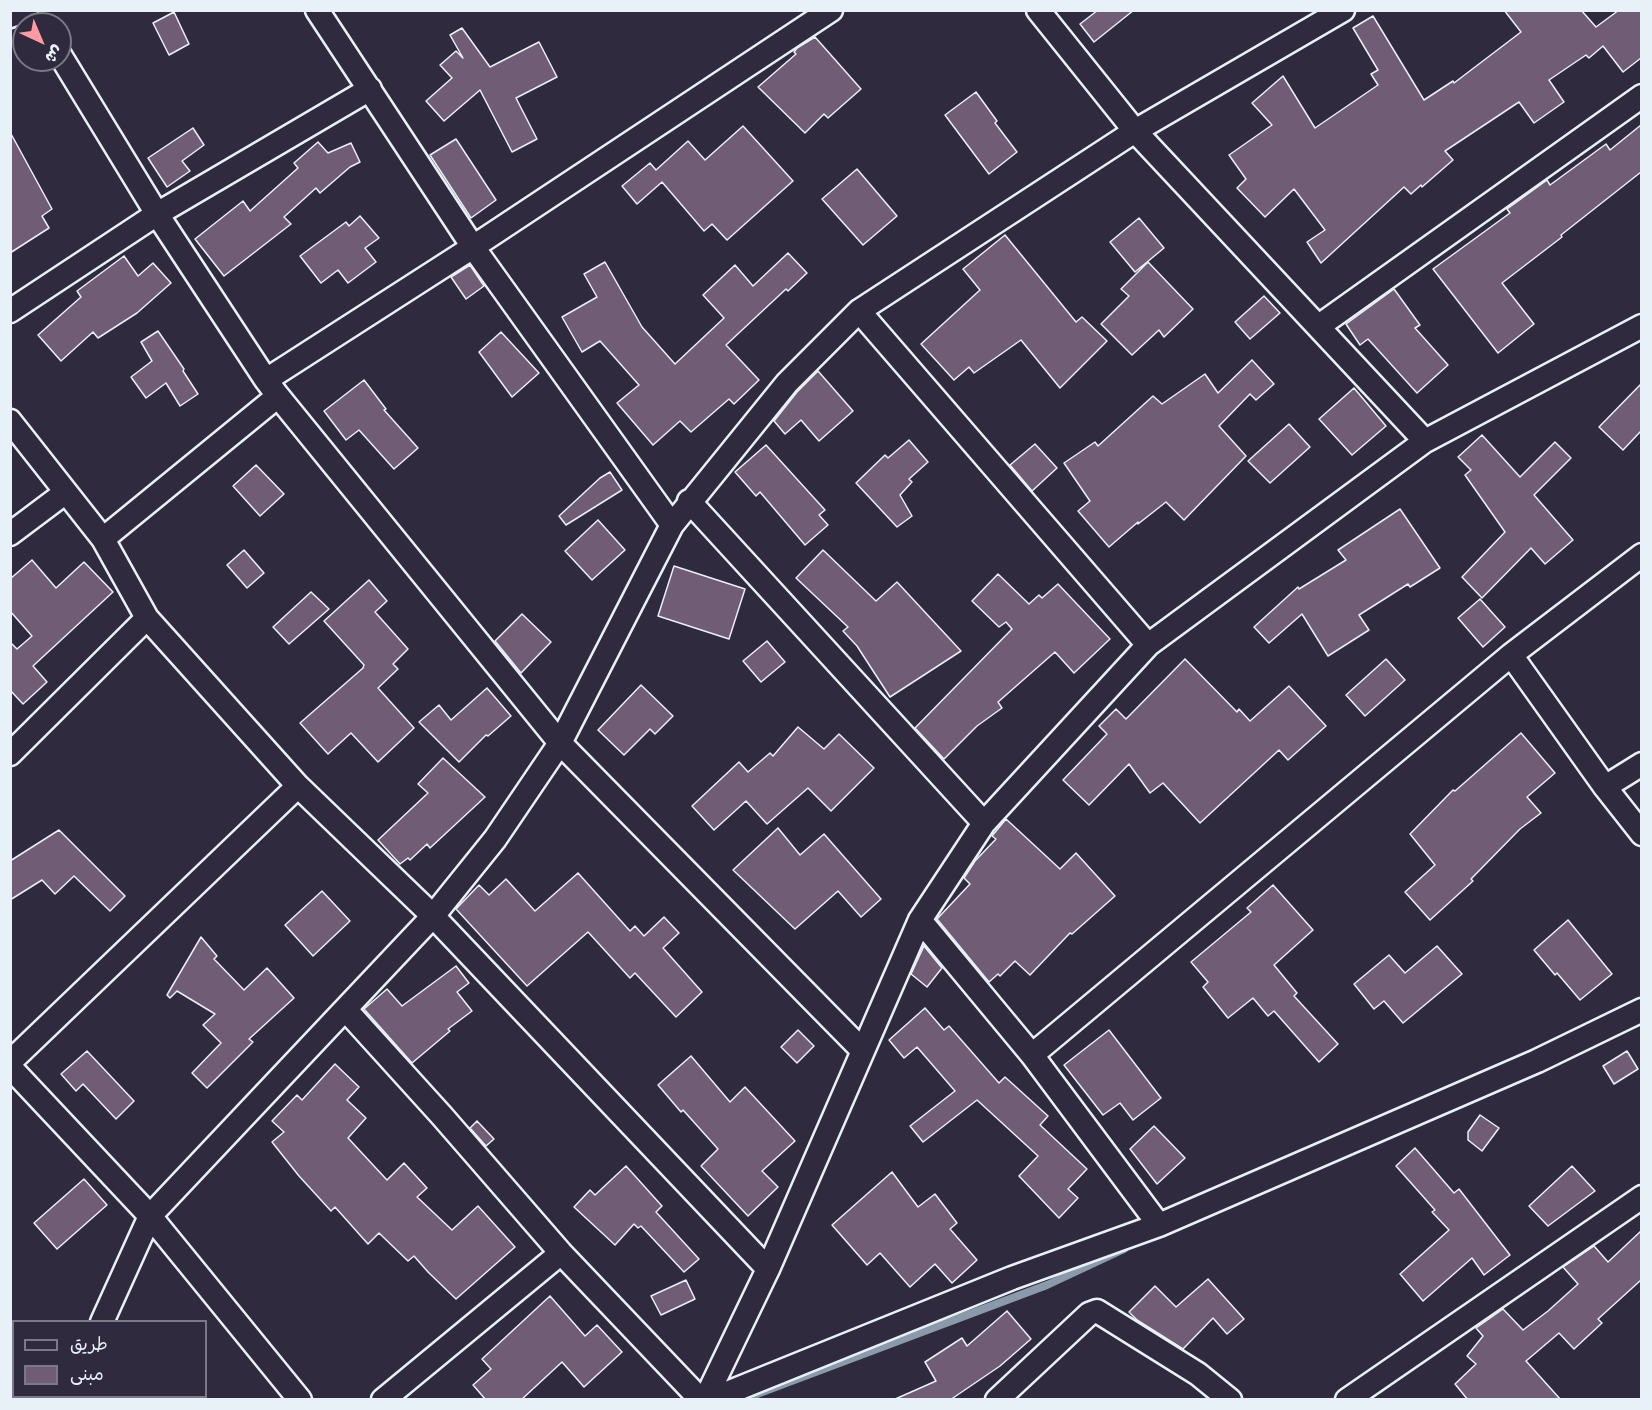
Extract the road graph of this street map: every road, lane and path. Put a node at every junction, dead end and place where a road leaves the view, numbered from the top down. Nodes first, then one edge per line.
1 (26, 10) edge
2 (317, 10) edge
3 (831, 10) edge
4 (1038, 10) edge
5 (1343, 10) edge
6 (10, 16) edge
7 (70, 72) edge
8 (370, 89) junction
9 (1641, 96) edge
10 (1135, 131) junction
11 (157, 214) junction
12 (473, 247) junction
13 (10, 311) edge
14 (859, 311) junction
15 (1319, 326) junction
16 (1641, 326) edge
17 (272, 388) junction
18 (10, 421) edge
19 (1425, 441) junction
20 (66, 492) junction
21 (689, 501) junction
22 (672, 525) junction
23 (10, 534) edge
24 (103, 538) junction
25 (1641, 555) edge
26 (147, 618) junction
27 (1148, 645) junction
28 (1511, 655) junction
29 (560, 743) junction
30 (10, 754) edge
31 (1641, 764) edge
32 (298, 786) junction
33 (1605, 787) junction
34 (984, 823) junction
35 (1641, 834) edge
36 (433, 916) junction
37 (920, 920) junction
38 (346, 1010) junction
39 (1641, 1010) edge
40 (862, 1050) junction
41 (1032, 1055) junction
42 (10, 1064) edge
43 (1641, 1197) edge
44 (150, 1216) junction
45 (1159, 1225) junction
46 (561, 1252) junction
47 (768, 1269) junction
48 (103, 1320) edge
49 (300, 1400) edge
50 (384, 1400) edge
51 (703, 1400) edge
52 (710, 1400) edge
53 (997, 1400) edge
54 (1230, 1400) edge
55 (1347, 1400) edge

1 - 6 street
2 - 8 street
3 - 12 street
4 - 10 street
5 - 10 street
7 - 11 street
8 - 11 street
8 - 12 street
9 - 15 street
10 - 14 street
10 - 15 street
11 - 13 street
11 - 17 street
12 - 17 street
12 - 22 street
14 - 21 street
14 - 27 street
15 - 19 street
16 - 19 street
17 - 24 street
17 - 29 street
18 - 20 street
19 - 27 street
20 - 23 street
20 - 24 street
21 - 22 street
21 - 34 street
22 - 29 street
24 - 26 street
25 - 28 street
26 - 30 street
26 - 32 street
27 - 34 street
28 - 33 street
28 - 41 street
29 - 36 street
29 - 40 street
31 - 33 street
32 - 36 street
32 - 42 street
33 - 35 street
34 - 37 street
36 - 38 street
36 - 47 street
37 - 40 street
37 - 41 street
38 - 44 street
38 - 46 street
39 - 45 street
40 - 47 street
41 - 45 street
42 - 44 street
43 - 55 street
44 - 48 street
44 - 49 street
45 - 52 street
46 - 50 street
46 - 51 street
47 - 51 street
53 - 54 street

